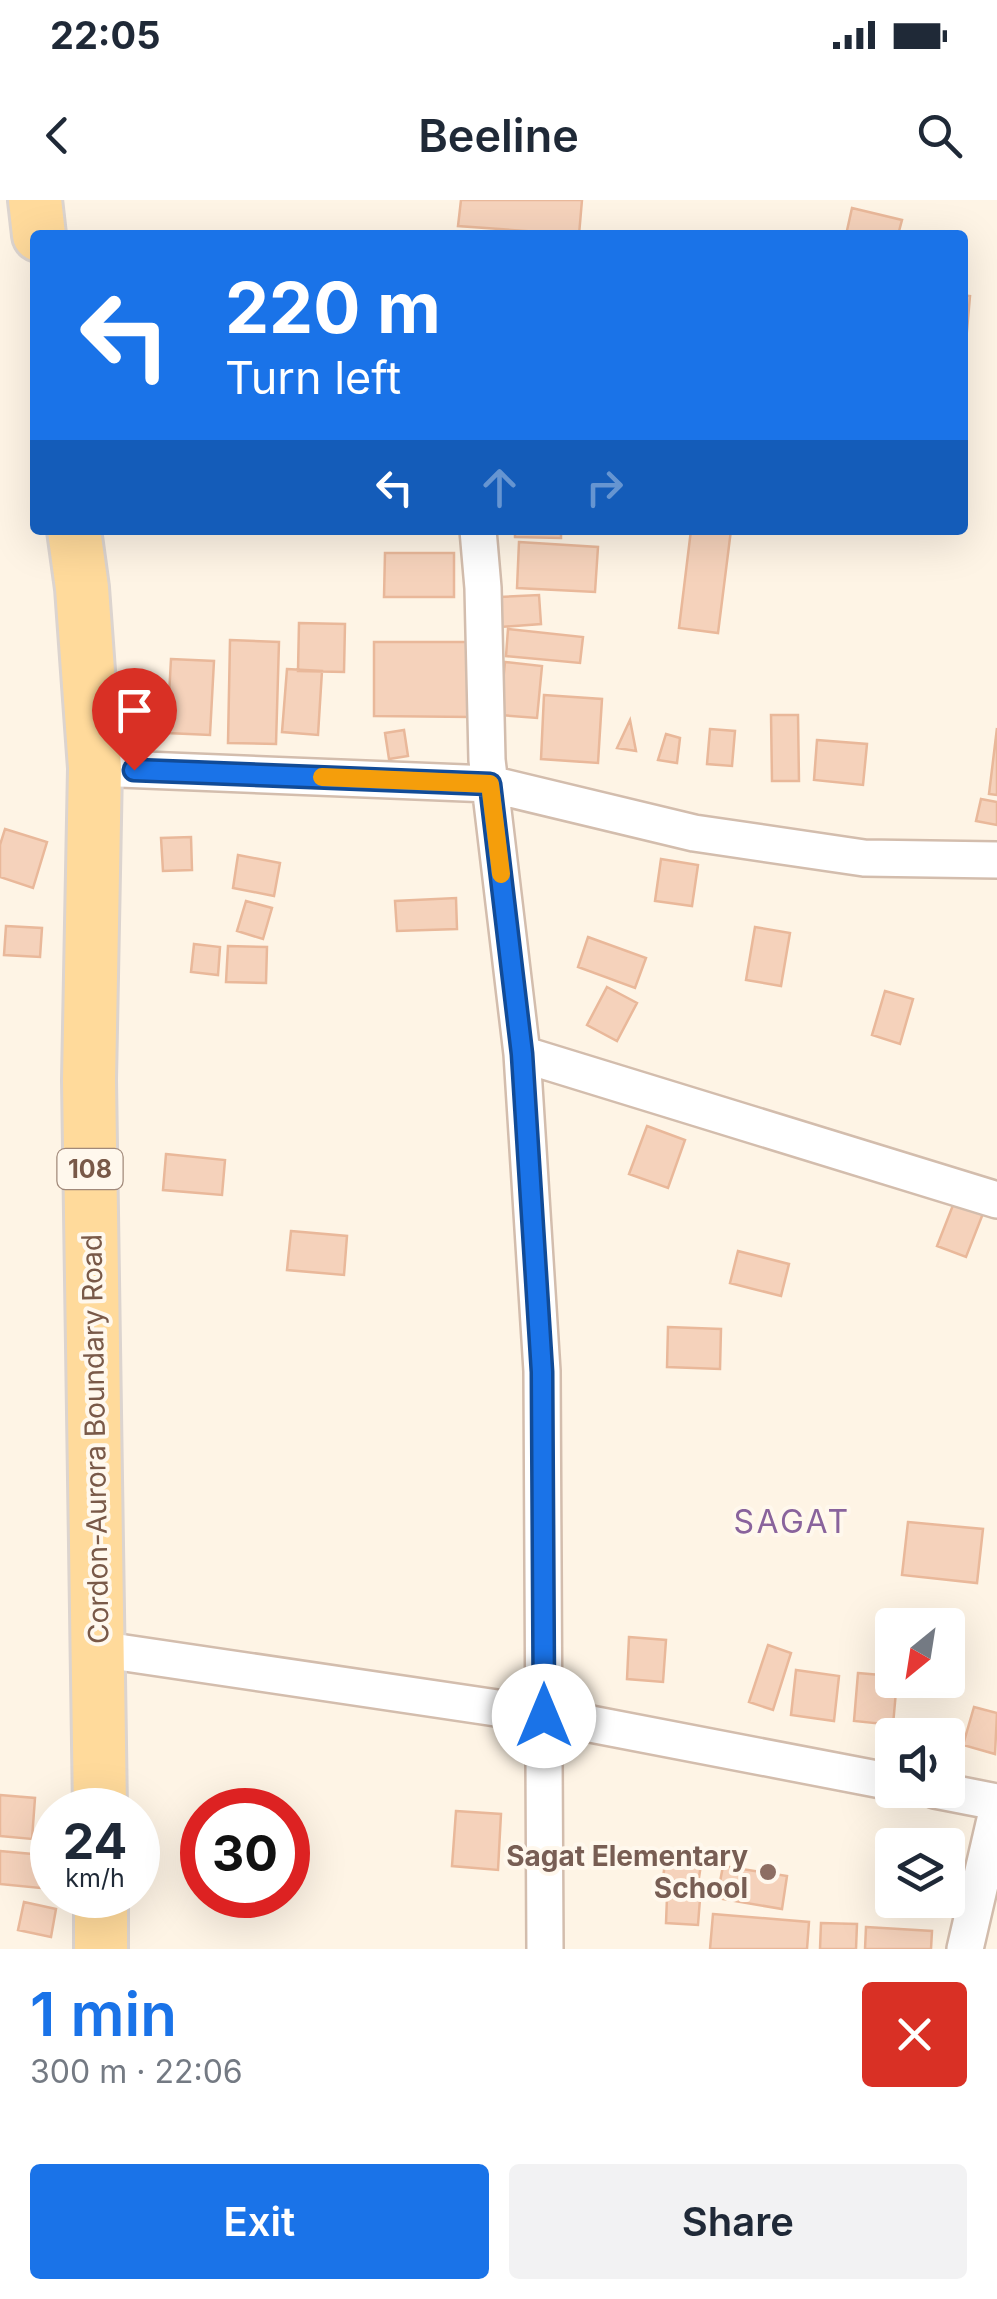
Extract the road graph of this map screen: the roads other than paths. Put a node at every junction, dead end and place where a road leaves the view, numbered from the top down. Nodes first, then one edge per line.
1 (35, 200) edge
2 (38, 230) edge
3 (75, 535) edge
4 (479, 535) edge
5 (94, 768) junction
6 (490, 784) junction
7 (997, 860) edge
8 (522, 1054) junction
9 (997, 1200) edge
10 (98, 1649) junction
11 (544, 1716) junction
12 (875, 1779) edge
13 (100, 1788) edge
14 (965, 1796) edge
15 (997, 1802) edge
16 (997, 1811) edge
17 (100, 1918) edge
18 (101, 1949) edge
19 (545, 1949) edge
20 (965, 1949) edge

1 - 2 main road
3 - 5 main road, Cordon-Aurora Boundary Road / 108
4 - 6 street
5 - 6 street
5 - 10 main road, Cordon-Aurora Boundary Road / 108
6 - 7 street
6 - 8 street
8 - 9 street
8 - 11 street
10 - 11 street
10 - 13 main road, Cordon-Aurora Boundary Road / 108
11 - 12 street
11 - 19 street
14 - 15 street
16 - 20 street
17 - 18 main road

